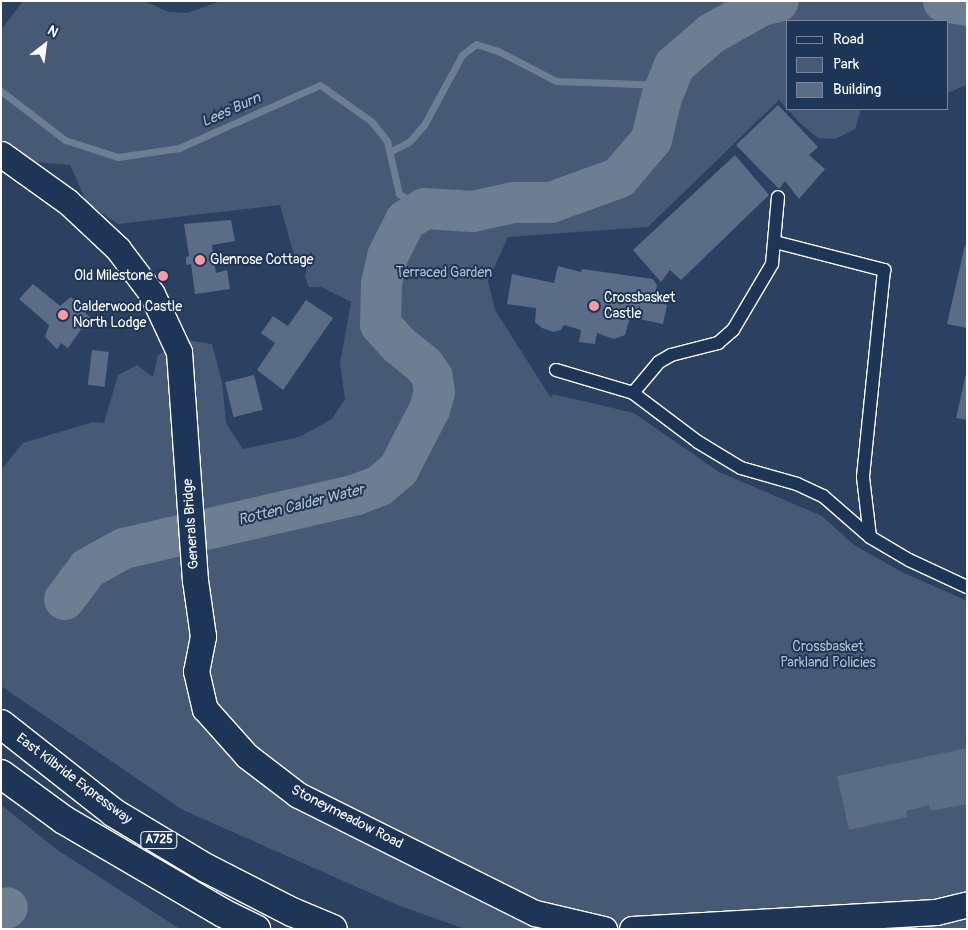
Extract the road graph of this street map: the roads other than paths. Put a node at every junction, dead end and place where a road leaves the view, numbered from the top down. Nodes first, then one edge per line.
1 (1, 154) edge
2 (778, 197) dead end
3 (775, 242) junction
4 (556, 370) dead end
5 (633, 392) junction
6 (870, 537) junction
7 (195, 580) joint
8 (967, 587) edge
9 (1, 724) edge
10 (1, 774) edge
11 (967, 904) edge
12 (218, 921) edge
13 (256, 929) edge
14 (333, 929) edge
15 (604, 929) edge
16 (632, 929) edge

1 - 7 street, Generals Bridge
2 - 3 lane
3 - 5 lane
3 - 6 lane
4 - 5 lane
5 - 6 lane
6 - 8 lane
7 - 15 street, Stoneymeadow Road
9 - 14 highway, East Kilbride Expressway / A725
10 - 12 highway, A725
11 - 16 street
12 - 13 highway, A725

